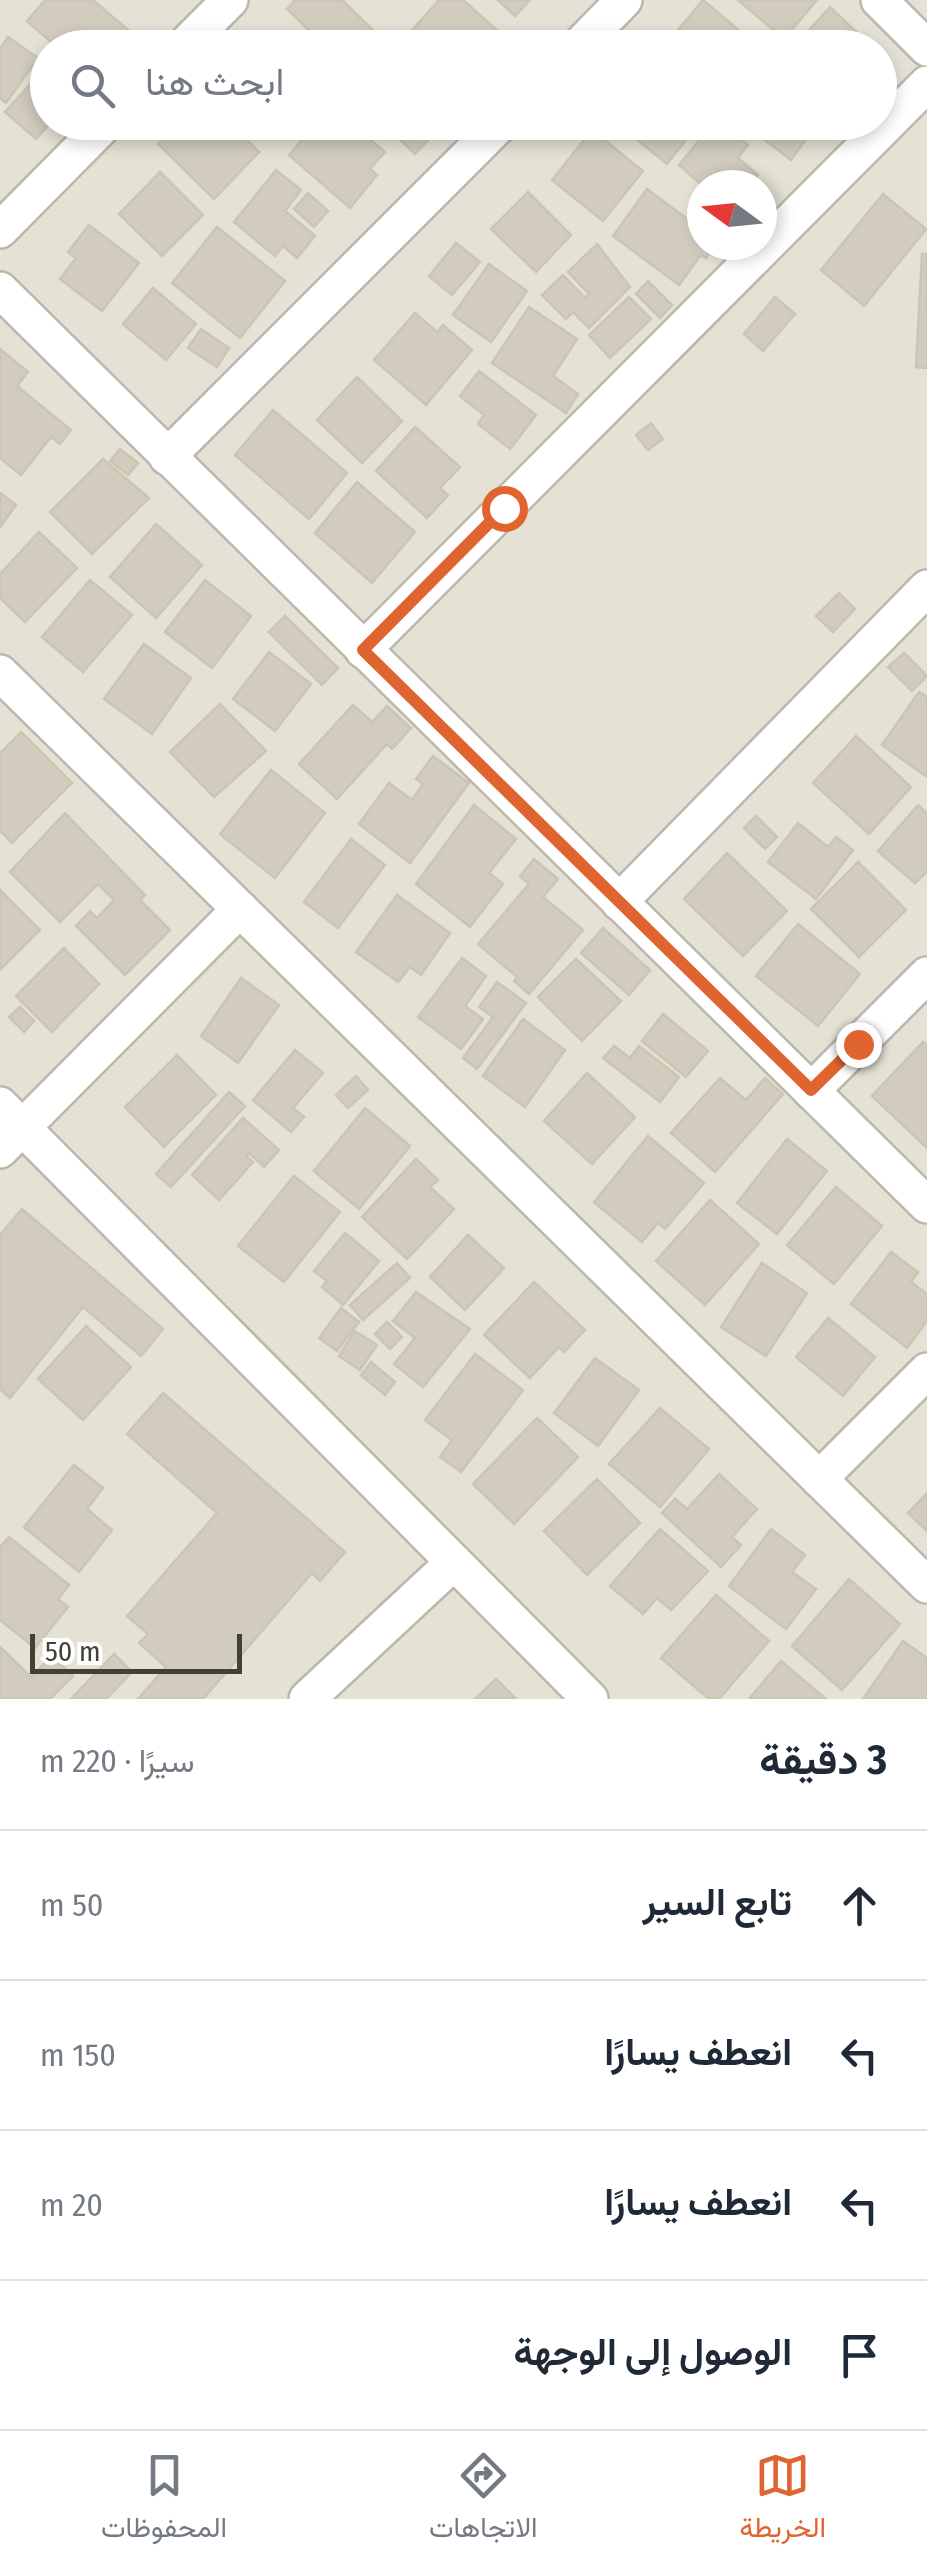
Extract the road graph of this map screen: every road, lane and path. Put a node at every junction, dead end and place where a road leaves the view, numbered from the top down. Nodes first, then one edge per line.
1 (230, 0) edge
2 (624, 0) edge
3 (879, 0) edge
4 (200, 30) edge
5 (595, 30) edge
6 (927, 48) edge
7 (927, 84) edge
8 (897, 114) edge
9 (89, 140) edge
10 (484, 140) edge
11 (871, 140) edge
12 (0, 230) edge
13 (0, 290) edge
14 (167, 457) junction
15 (927, 588) edge
16 (363, 650) junction
17 (0, 673) edge
18 (619, 902) junction
19 (240, 910) junction
20 (927, 975) edge
21 (811, 1090) junction
22 (8, 1128) edge
23 (927, 1204) edge
24 (927, 1371) edge
25 (819, 1479) junction
26 (454, 1562) junction
27 (927, 1584) edge
28 (307, 1699) edge
29 (590, 1699) edge

1 - 4 street
2 - 5 street
3 - 6 street
7 - 8 street
9 - 12 street
10 - 14 street
11 - 16 street
13 - 14 street
14 - 16 street
15 - 18 street
16 - 18 street
17 - 19 street
18 - 21 street
19 - 22 street
19 - 25 street
20 - 21 street
21 - 23 street
22 - 26 street
24 - 25 street
25 - 27 street
26 - 28 street
26 - 29 street

